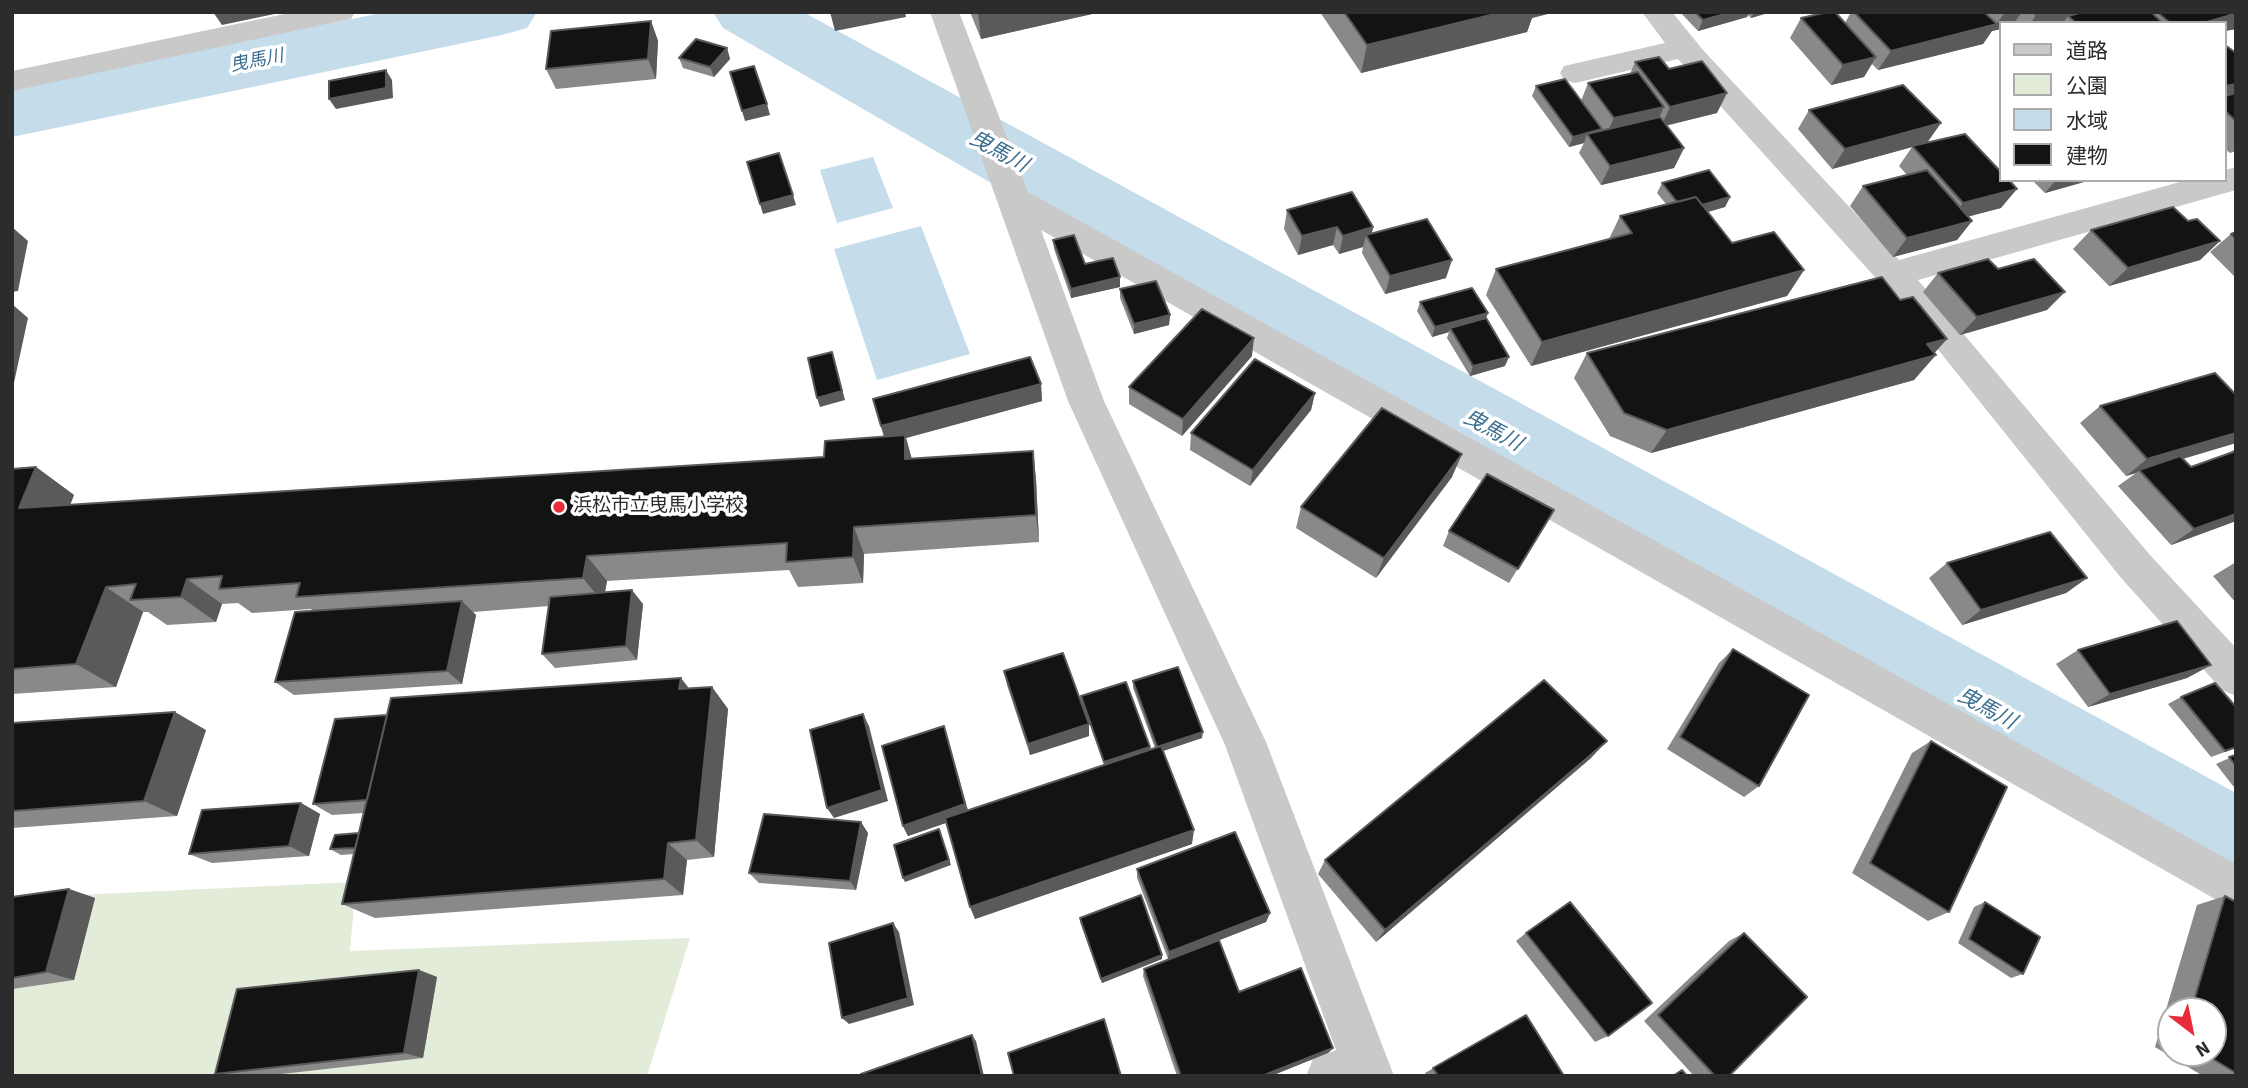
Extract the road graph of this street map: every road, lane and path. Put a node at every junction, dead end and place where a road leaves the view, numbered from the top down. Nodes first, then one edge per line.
1 (341, 12) edge
2 (944, 12) edge
3 (1656, 12) edge
4 (212, 26) edge
5 (1685, 48) junction
6 (1575, 73) dead end
7 (12, 81) edge
8 (2222, 182) edge
9 (1012, 193) junction
10 (1892, 275) junction
11 (2236, 677) edge
12 (2236, 890) edge
13 (1355, 1072) edge

1 - 4 street
2 - 9 street
3 - 5 street
4 - 7 street
5 - 6 street
5 - 10 street
8 - 10 street
9 - 12 street
9 - 13 street
10 - 11 street

